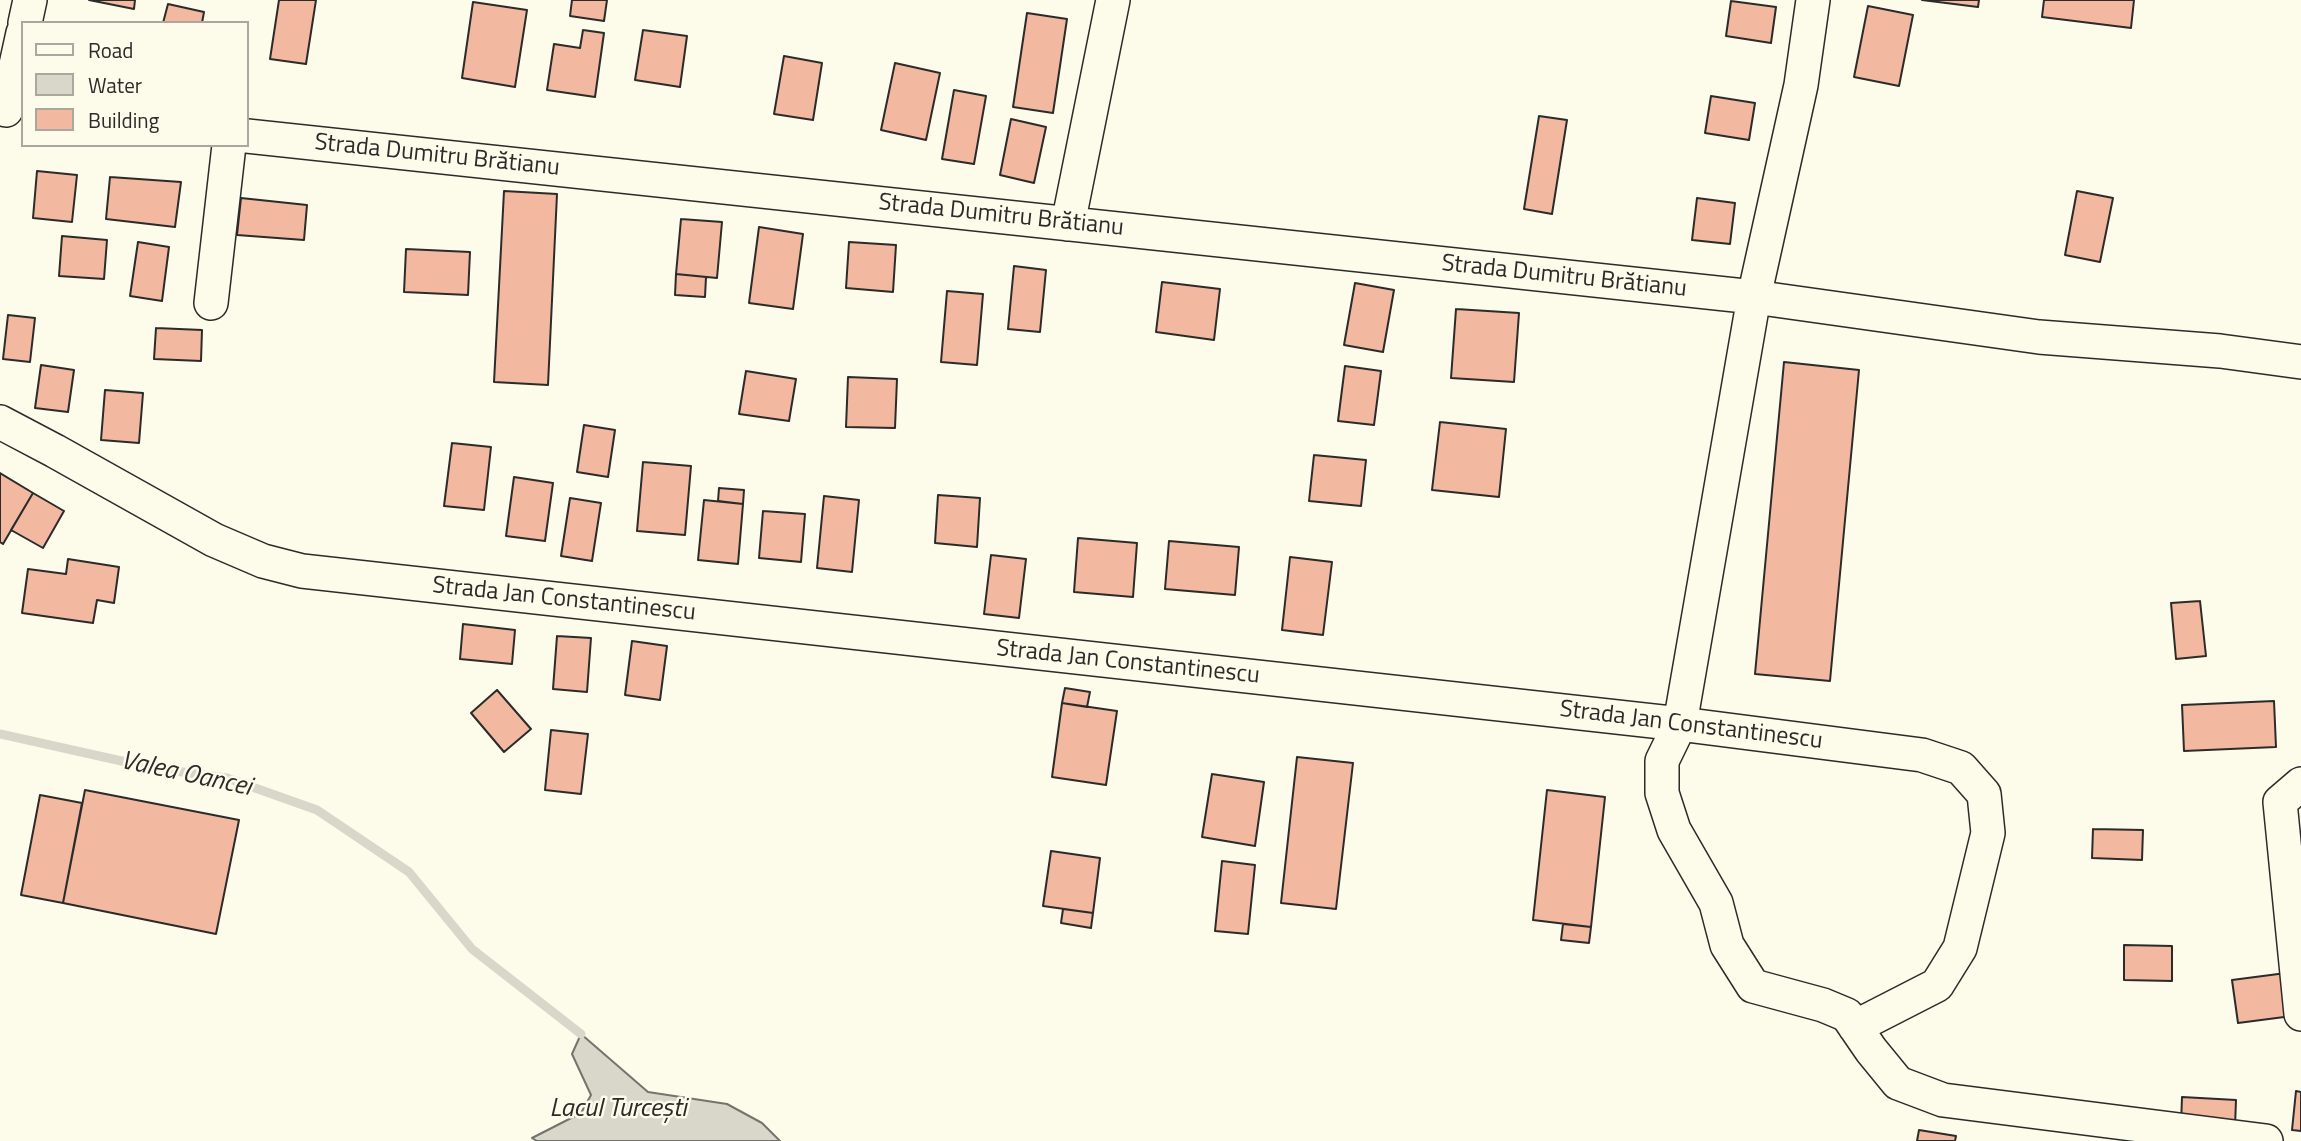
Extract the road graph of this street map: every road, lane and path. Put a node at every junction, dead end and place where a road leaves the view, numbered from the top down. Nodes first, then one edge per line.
1 (30, 0) edge
2 (1113, 0) edge
3 (1813, 0) edge
4 (25, 21) edge
5 (21, 45) edge
6 (10, 111) edge
7 (248, 136) edge
8 (229, 147) edge
9 (1068, 224) junction
10 (1754, 297) junction
11 (211, 303) dead end
12 (2301, 362) edge
13 (0, 422) edge
14 (1680, 724) junction
15 (2301, 784) edge
16 (2301, 1014) edge
17 (1855, 1027) junction
18 (2266, 1141) edge

1 - 4 street
2 - 9 street
3 - 10 street
5 - 6 street
7 - 9 street, Strada Dumitru Brătianu
8 - 11 street
9 - 10 street, Strada Dumitru Brătianu
10 - 12 street, Strada Dumitru Brătianu
10 - 14 street
13 - 14 street, Strada Jan Constantinescu
14 - 17 street
14 - 17 street, Strada Jan Constantinescu
15 - 16 street
17 - 18 street

